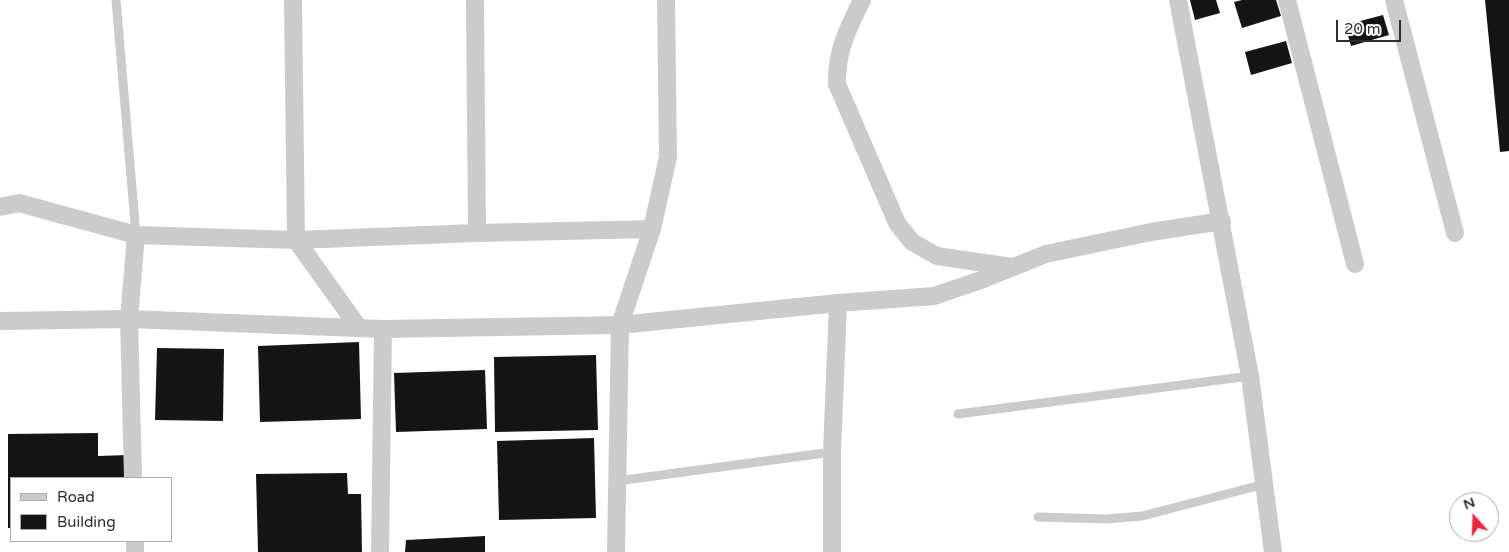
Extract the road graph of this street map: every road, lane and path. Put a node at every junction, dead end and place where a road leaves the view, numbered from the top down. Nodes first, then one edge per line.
1 (116, 0) edge
2 (293, 0) edge
3 (475, 0) edge
4 (666, 0) edge
5 (862, 0) edge
6 (1178, 0) edge
7 (1287, 0) edge
8 (1394, 0) edge
9 (0, 207) edge
10 (1222, 222) junction
11 (652, 229) junction
12 (477, 233) junction
13 (1455, 233) dead end
14 (136, 235) junction
15 (296, 240) junction
16 (1355, 264) dead end
17 (1013, 267) junction
18 (838, 303) junction
19 (129, 319) junction
20 (0, 321) edge
21 (620, 325) junction
22 (359, 328) junction
23 (383, 330) junction
24 (1250, 376) junction
25 (958, 414) dead end
26 (832, 452) junction
27 (133, 477) edge
28 (617, 481) junction
29 (1265, 484) junction
30 (1038, 517) dead end
31 (380, 552) edge
32 (616, 552) edge
33 (832, 552) edge
34 (1273, 552) edge

1 - 14 lane
2 - 15 street
3 - 12 street
4 - 11 street
5 - 17 street
6 - 10 street
7 - 16 street
8 - 13 street
9 - 14 street
10 - 17 street
10 - 24 street
11 - 12 street
11 - 21 street
12 - 15 street
14 - 15 street
14 - 19 street
15 - 22 street
17 - 18 street
18 - 21 street
18 - 26 street
19 - 20 street
19 - 22 street
19 - 27 street
21 - 23 street
21 - 28 street
22 - 23 street
23 - 31 street
24 - 25 lane
24 - 29 street
26 - 28 lane
26 - 33 street
28 - 32 street
29 - 30 lane
29 - 34 street

